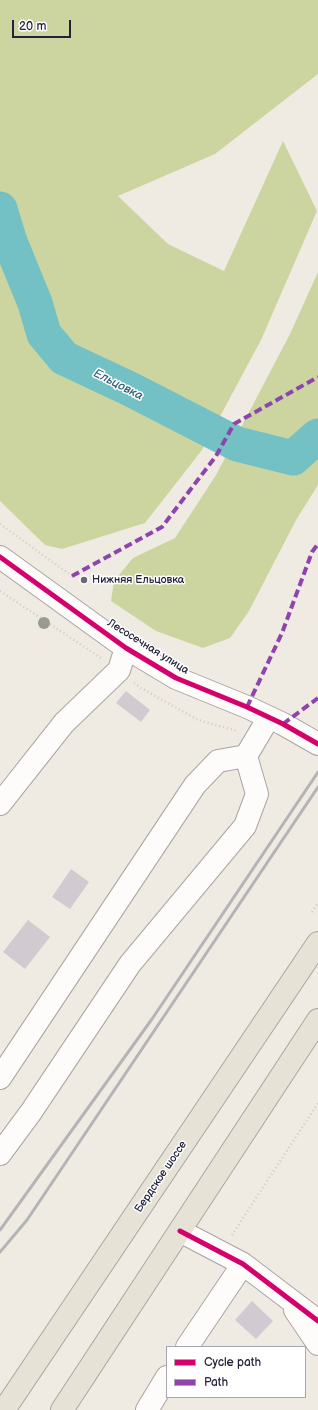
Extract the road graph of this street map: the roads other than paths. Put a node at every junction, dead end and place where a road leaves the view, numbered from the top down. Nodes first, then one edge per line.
1 (0, 557) edge
2 (126, 648) junction
3 (265, 724) dead end
4 (318, 744) edge
5 (246, 756) junction
6 (0, 804) edge
7 (318, 943) edge
8 (318, 1020) edge
9 (0, 1078) edge
10 (0, 1154) edge
11 (180, 1231) junction
12 (243, 1264) junction
13 (285, 1295) junction
14 (318, 1321) edge
15 (318, 1344) edge
16 (187, 1346) edge
17 (166, 1379) edge
18 (4, 1410) edge
19 (62, 1410) edge
20 (147, 1410) edge

1 - 2 street, Лесосечная улица
2 - 4 street, Лесосечная улица
2 - 6 street
3 - 5 street
5 - 9 street
5 - 10 street
7 - 18 highway, Бердское шоссе
8 - 11 highway
11 - 12 street
11 - 19 highway
12 - 13 street
12 - 16 street
13 - 14 street
13 - 15 street
17 - 20 street

